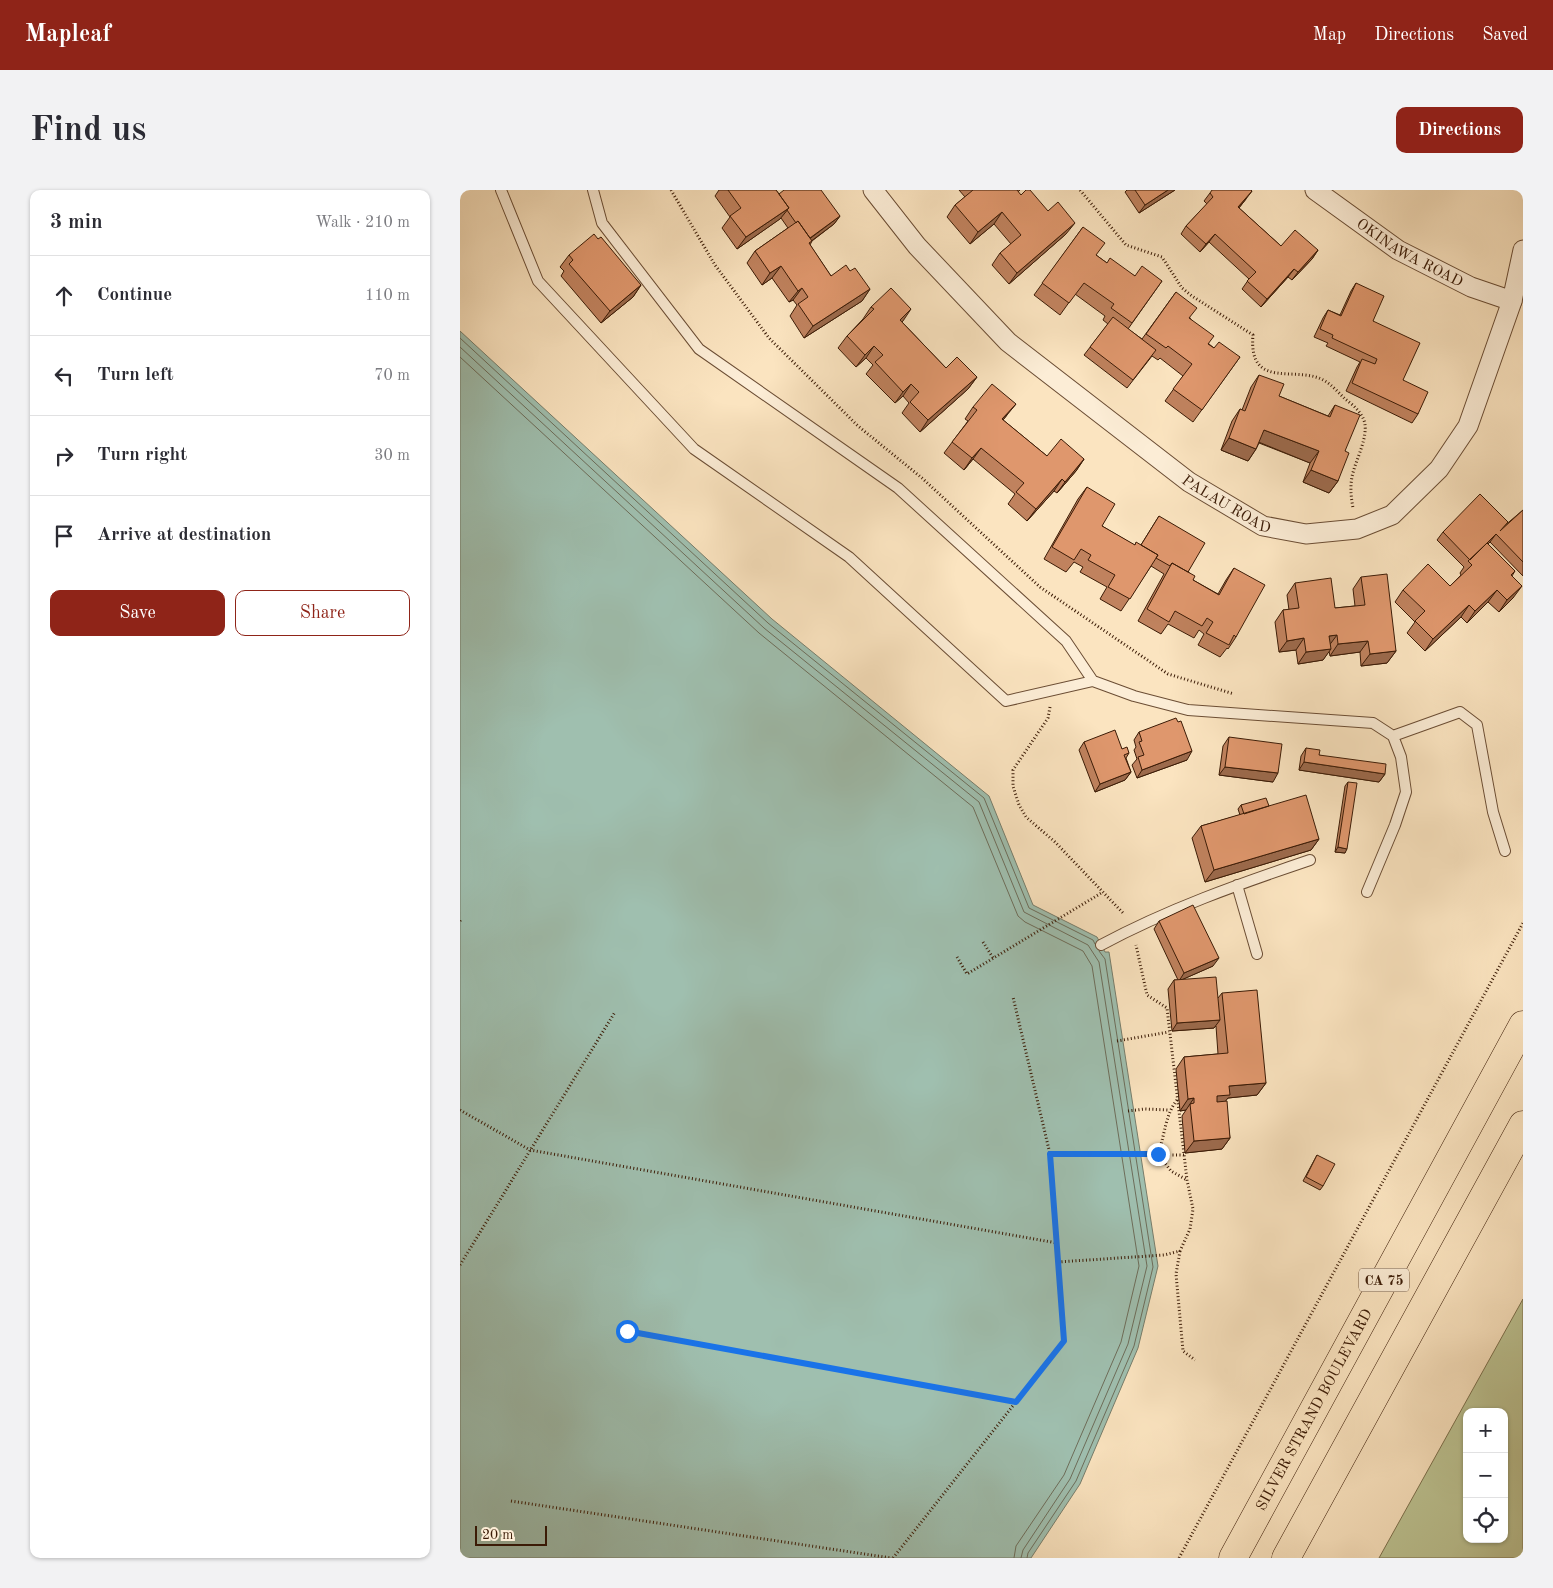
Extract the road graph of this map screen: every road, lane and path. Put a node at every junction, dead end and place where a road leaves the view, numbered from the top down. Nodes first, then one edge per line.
1 (501, 190) edge
2 (593, 190) edge
3 (672, 190) edge
4 (873, 190) edge
5 (1080, 190) edge
6 (1315, 190) edge
7 (1523, 250) edge
8 (1512, 301) junction
9 (1354, 511) dead end
10 (1093, 681) junction
11 (1242, 696) dead end
12 (1393, 736) junction
13 (1505, 850) dead end
14 (1310, 860) edge
15 (1237, 885) junction
16 (1103, 892) dead end
17 (1367, 892) dead end
18 (1523, 923) edge
19 (983, 942) dead end
20 (1102, 945) dead end
21 (1257, 954) dead end
22 (957, 957) dead end
23 (993, 958) junction
24 (1012, 997) dead end
25 (615, 1012) dead end
26 (1523, 1025) edge
27 (1169, 1032) dead end
28 (1117, 1041) dead end
29 (1177, 1099) dead end
30 (460, 1110) edge
31 (1169, 1110) junction
32 (1128, 1111) dead end
33 (1523, 1125) edge
34 (530, 1150) junction
35 (1050, 1154) junction
36 (1158, 1154) junction
37 (1184, 1155) dead end
38 (1186, 1180) dead end
39 (1193, 1209) dead end
40 (1057, 1243) junction
41 (1180, 1251) junction
42 (1058, 1262) junction
43 (460, 1265) edge
44 (627, 1331) dead end
45 (1195, 1360) dead end
46 (1016, 1402) junction
47 (511, 1501) dead end
48 (892, 1558) edge
49 (1180, 1558) edge
50 (1233, 1558) edge
51 (1286, 1558) edge

1 - 10 lane
2 - 10 lane
3 - 11 path
4 - 8 street, PALAU ROAD
5 - 9 path
6 - 8 street, OKINAWA ROAD
7 - 8 street, PALAU ROAD
10 - 12 lane
12 - 13 lane
12 - 17 lane
14 - 15 lane
15 - 20 lane
15 - 21 lane
16 - 23 path
18 - 49 path
19 - 23 path
22 - 23 path
24 - 35 path
25 - 34 path
26 - 50 highway, SILVER STRAND BOULEVARD / CA 75
27 - 28 path
29 - 31 path
30 - 34 path
31 - 32 path
31 - 36 path
33 - 51 highway, CA 75
34 - 40 path
34 - 43 path
35 - 36 path
35 - 40 path
36 - 37 path
36 - 38 path
39 - 41 path
40 - 42 path
41 - 42 path
41 - 45 path
42 - 46 path
44 - 46 path
46 - 48 path
47 - 48 path

